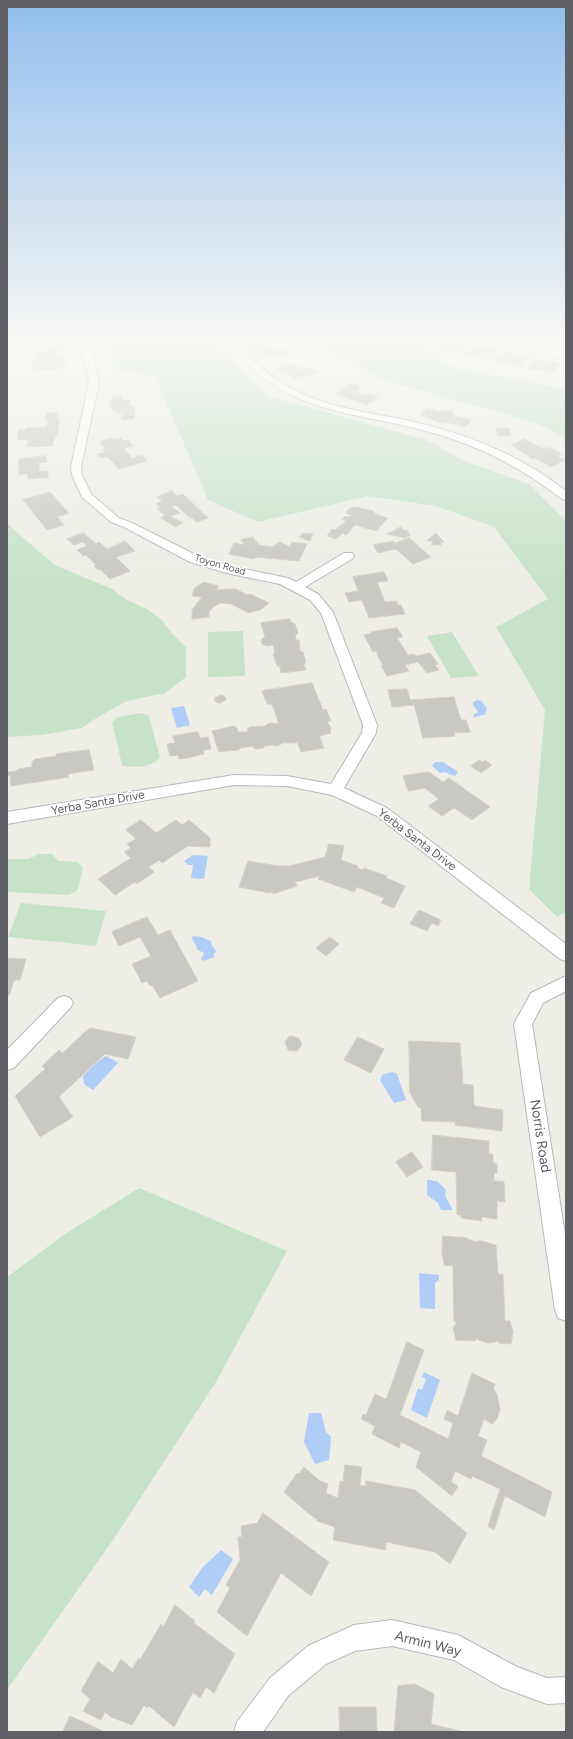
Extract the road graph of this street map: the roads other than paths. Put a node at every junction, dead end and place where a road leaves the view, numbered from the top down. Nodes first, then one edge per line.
1 (86, 418) edge
2 (377, 418) edge
3 (566, 497) edge
4 (348, 556) dead end
5 (297, 587) junction
6 (335, 790) junction
7 (7, 818) edge
8 (566, 954) edge
9 (566, 983) edge
10 (64, 1003) dead end
11 (7, 1062) edge
12 (566, 1310) edge
13 (566, 1690) edge
14 (247, 1732) edge

1 - 5 street, Toyon Road
2 - 3 street
4 - 5 street
5 - 6 street, Toyon Road
6 - 7 street, Yerba Santa Drive
6 - 8 street, Yerba Santa Drive
9 - 12 street, Norris Road
10 - 11 street
13 - 14 street, Armin Way

